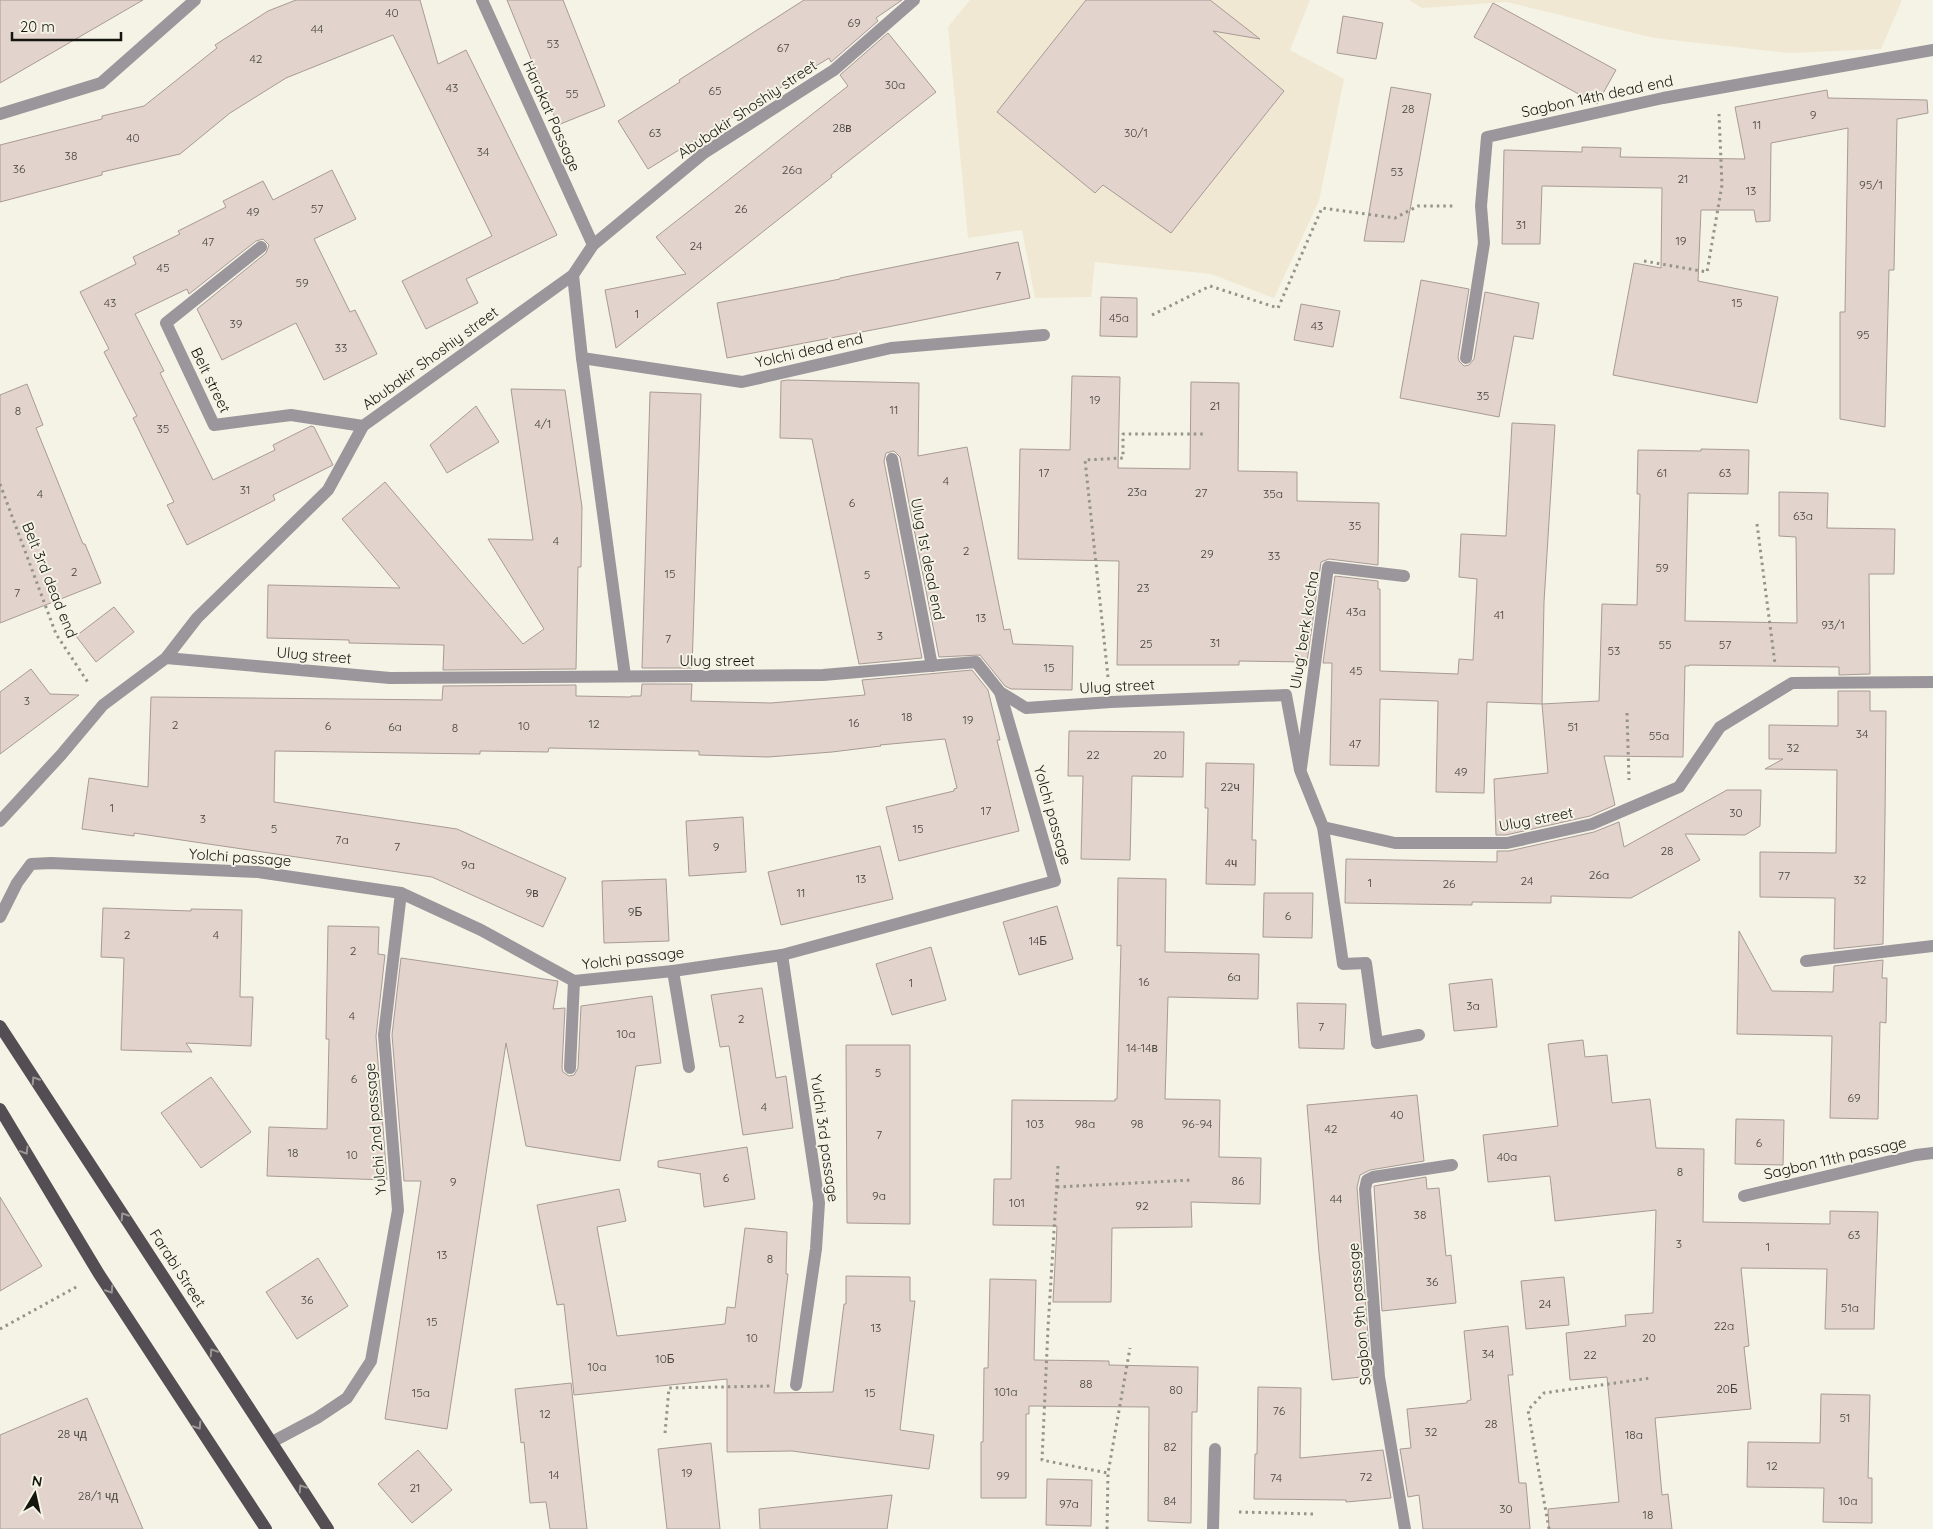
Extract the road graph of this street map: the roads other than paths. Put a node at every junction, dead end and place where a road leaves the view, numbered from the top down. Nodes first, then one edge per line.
1 (195, 0) edge
2 (482, 0) edge
3 (914, 0) edge
4 (1933, 50) edge
5 (0, 114) edge
6 (593, 245) junction
7 (261, 247) dead end
8 (573, 275) junction
9 (1044, 336) dead end
10 (582, 358) junction
11 (1466, 358) dead end
12 (363, 426) junction
13 (892, 459) dead end
14 (1404, 576) dead end
15 (166, 658) junction
16 (932, 666) junction
17 (625, 676) junction
18 (1933, 682) edge
19 (1000, 692) junction
20 (1300, 770) junction
21 (0, 821) edge
22 (1323, 827) junction
23 (401, 892) junction
24 (0, 917) edge
25 (1933, 946) edge
26 (782, 955) junction
27 (1806, 961) dead end
28 (672, 971) junction
29 (574, 982) junction
30 (0, 1026) edge
31 (1419, 1035) dead end
32 (689, 1066) dead end
33 (570, 1068) dead end
34 (0, 1109) edge
35 (1933, 1153) edge
36 (1452, 1166) dead end
37 (1744, 1196) dead end
38 (796, 1385) road end
39 (272, 1442) junction
40 (1215, 1449) dead end
41 (266, 1529) edge
42 (328, 1529) edge
43 (1213, 1529) edge
44 (1405, 1529) edge

1 - 5 street
2 - 6 street, Harakat Passage
3 - 6 street, Abubakir Shoshiy street
4 - 11 street, Sagbon 14th dead end
6 - 8 street, Abubakir Shoshiy street
7 - 12 street, Belt street
8 - 10 street
8 - 12 street, Abubakir Shoshiy street
9 - 10 street, Yolchi dead end
10 - 17 street
12 - 15 street, Abubakir Shoshiy street
13 - 16 street, Ulug 1st dead end
14 - 20 street, Ulug' berk ko'cha
15 - 17 street, Ulug street
15 - 21 street, Abubakir Shoshiy street
16 - 17 street, Ulug street
16 - 19 street, Ulug street
18 - 22 street, Ulug street
19 - 20 street, Ulug street
19 - 26 street, Yolchi passage
20 - 22 street, Ulug street
22 - 31 street
23 - 24 street, Yolchi passage
23 - 29 street, Yolchi passage
23 - 39 street
25 - 27 street
26 - 28 street, Yolchi passage
26 - 38 street, Yulchi 3rd passage
28 - 29 street, Yolchi passage
28 - 32 street
29 - 33 street
39 -> 30 main road, Farabi Street
34 -> 41 main road
35 - 37 street, Sagbon 11th passage
36 - 44 street, Sagbon 9th passage
42 -> 39 main road, Farabi Street
40 - 43 street

